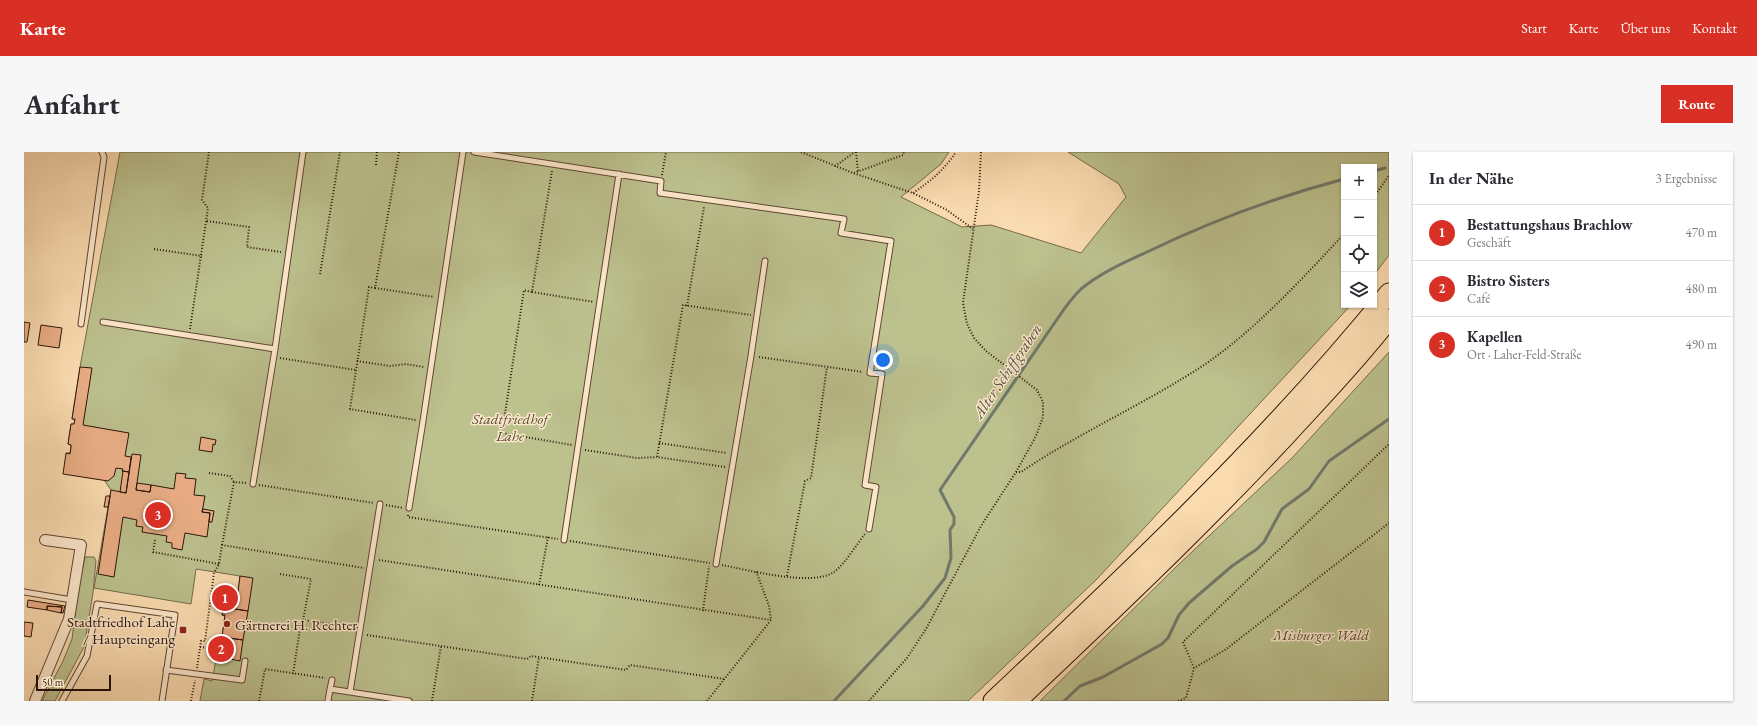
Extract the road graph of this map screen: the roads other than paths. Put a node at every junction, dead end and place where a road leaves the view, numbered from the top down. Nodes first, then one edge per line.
1 (102, 152) edge
2 (303, 152) edge
3 (462, 152) edge
4 (474, 152) edge
5 (619, 174) junction
6 (765, 261) dead end
7 (1389, 286) edge
8 (1389, 293) edge
9 (1385, 318) edge
10 (102, 322) dead end
11 (81, 324) dead end
12 (275, 349) junction
13 (253, 484) road end
14 (380, 504) road end
15 (408, 508) road end
16 (869, 529) road end
17 (45, 540) dead end
18 (564, 540) road end
19 (713, 563) road end
20 (24, 592) edge
21 (72, 600) junction
22 (245, 661) dead end
23 (166, 670) junction
24 (332, 680) road end
25 (330, 689) junction
26 (350, 692) junction
27 (35, 701) edge
28 (62, 701) edge
29 (162, 701) edge
30 (328, 701) edge
31 (409, 701) edge
32 (993, 701) edge
33 (1017, 701) edge

1 - 11 lane
2 - 12 lane
3 - 15 lane
4 - 5 lane
5 - 16 lane
5 - 18 lane
6 - 19 lane
7 - 9 highway
8 - 9 highway
9 - 32 highway
9 - 33 highway
10 - 12 lane
12 - 13 lane
14 - 26 lane
17 - 21 street
20 - 21 lane
21 - 27 street
22 - 23 lane
23 - 28 lane
23 - 29 lane
24 - 25 lane
25 - 26 lane
25 - 30 lane
26 - 31 lane

